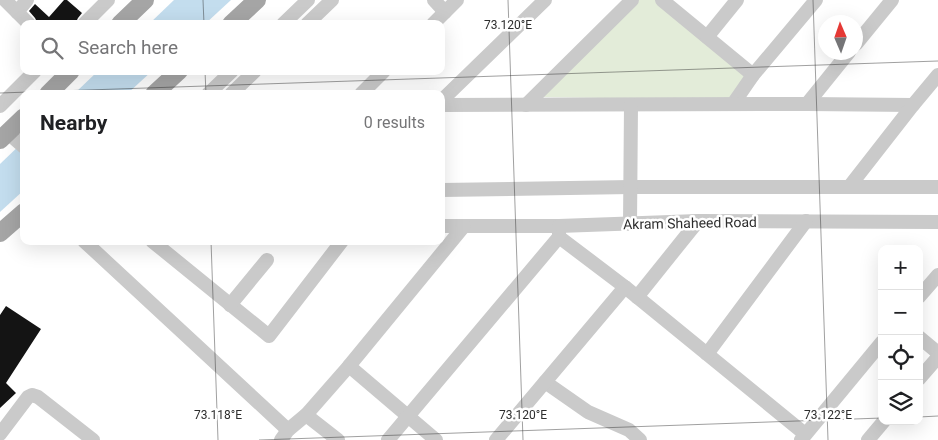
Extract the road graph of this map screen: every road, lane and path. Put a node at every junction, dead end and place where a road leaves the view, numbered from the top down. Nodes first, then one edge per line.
1 (5, 0) edge
2 (27, 0) edge
3 (108, 0) edge
4 (145, 0) edge
5 (257, 0) edge
6 (308, 0) edge
7 (332, 0) edge
8 (434, 0) edge
9 (458, 0) edge
10 (545, 0) edge
11 (632, 0) edge
12 (662, 0) edge
13 (738, 0) edge
14 (816, 0) edge
15 (892, 0) edge
16 (17, 12) junction
17 (445, 12) junction
18 (24, 20) edge
19 (88, 20) edge
20 (124, 20) edge
21 (235, 20) edge
22 (287, 20) edge
23 (311, 20) edge
24 (437, 20) edge
25 (863, 35) edge
26 (707, 37) junction
27 (843, 60) edge
28 (31, 75) edge
29 (67, 75) edge
30 (175, 75) edge
31 (228, 75) edge
32 (251, 75) edge
33 (380, 75) edge
34 (753, 75) junction
35 (938, 75) edge
36 (52, 90) edge
37 (158, 90) edge
38 (212, 90) edge
39 (235, 90) edge
40 (365, 90) edge
41 (445, 97) edge
42 (733, 104) junction
43 (807, 104) junction
44 (913, 104) junction
45 (445, 105) edge
46 (526, 105) junction
47 (631, 105) junction
48 (0, 106) edge
49 (20, 125) edge
50 (12, 140) edge
51 (631, 187) junction
52 (849, 187) junction
53 (938, 188) edge
54 (445, 190) edge
55 (20, 216) edge
56 (698, 221) junction
57 (806, 221) junction
58 (938, 222) edge
59 (630, 224) junction
60 (20, 226) edge
61 (445, 226) edge
62 (464, 226) junction
63 (559, 231) junction
64 (0, 234) edge
65 (88, 245) edge
66 (157, 245) edge
67 (339, 245) edge
68 (267, 260) dead end
69 (938, 275) edge
70 (625, 287) junction
71 (923, 292) edge
72 (637, 297) junction
73 (230, 305) junction
74 (923, 341) edge
75 (878, 347) edge
76 (708, 354) junction
77 (938, 355) edge
78 (349, 366) junction
79 (923, 374) edge
80 (545, 382) junction
81 (306, 415) junction
82 (409, 417) junction
83 (881, 425) edge
84 (0, 434) edge
85 (285, 435) edge
86 (803, 437) edge
87 (93, 440) edge
88 (338, 440) edge
89 (388, 440) edge
90 (436, 440) edge
91 (496, 440) edge
92 (640, 440) edge
93 (868, 440) edge

1 - 16 street
2 - 16 street
3 - 19 street
4 - 20 main road
5 - 21 main road
6 - 22 street
7 - 23 street
8 - 17 street
9 - 17 street
10 - 41 street
11 - 46 street
12 - 26 street
13 - 26 street
14 - 34 street
15 - 25 street
16 - 18 street
17 - 24 street
26 - 34 street
27 - 43 street
28 - 48 street
29 - 36 main road
30 - 37 main road
31 - 38 street
32 - 39 street
33 - 40 street
34 - 42 street
35 - 44 street
42 - 43 street
42 - 47 street
43 - 44 street
44 - 52 street
45 - 46 street
46 - 47 street
47 - 51 street
49 - 50 main road
51 - 52 street
51 - 54 street
51 - 59 street
52 - 53 street
55 - 64 main road
56 - 57 street, Akram Shaheed Road
56 - 59 street, Akram Shaheed Road
56 - 72 street
57 - 58 street, Akram Shaheed Road
57 - 76 street
59 - 63 street, Akram Shaheed Road
60 - 64 street
61 - 62 street, Akram Shaheed Road
62 - 63 street, Akram Shaheed Road
62 - 78 street
63 - 70 street
63 - 82 street
65 - 85 street
66 - 73 street
67 - 73 street
68 - 73 street
69 - 71 street
70 - 72 street
70 - 80 street
72 - 76 street
74 - 77 street
75 - 86 street
76 - 86 street
77 - 79 street
78 - 81 street
78 - 82 street
80 - 91 street
80 - 92 street
81 - 85 street
81 - 88 street
82 - 89 street
82 - 90 street
83 - 93 street
84 - 87 street

